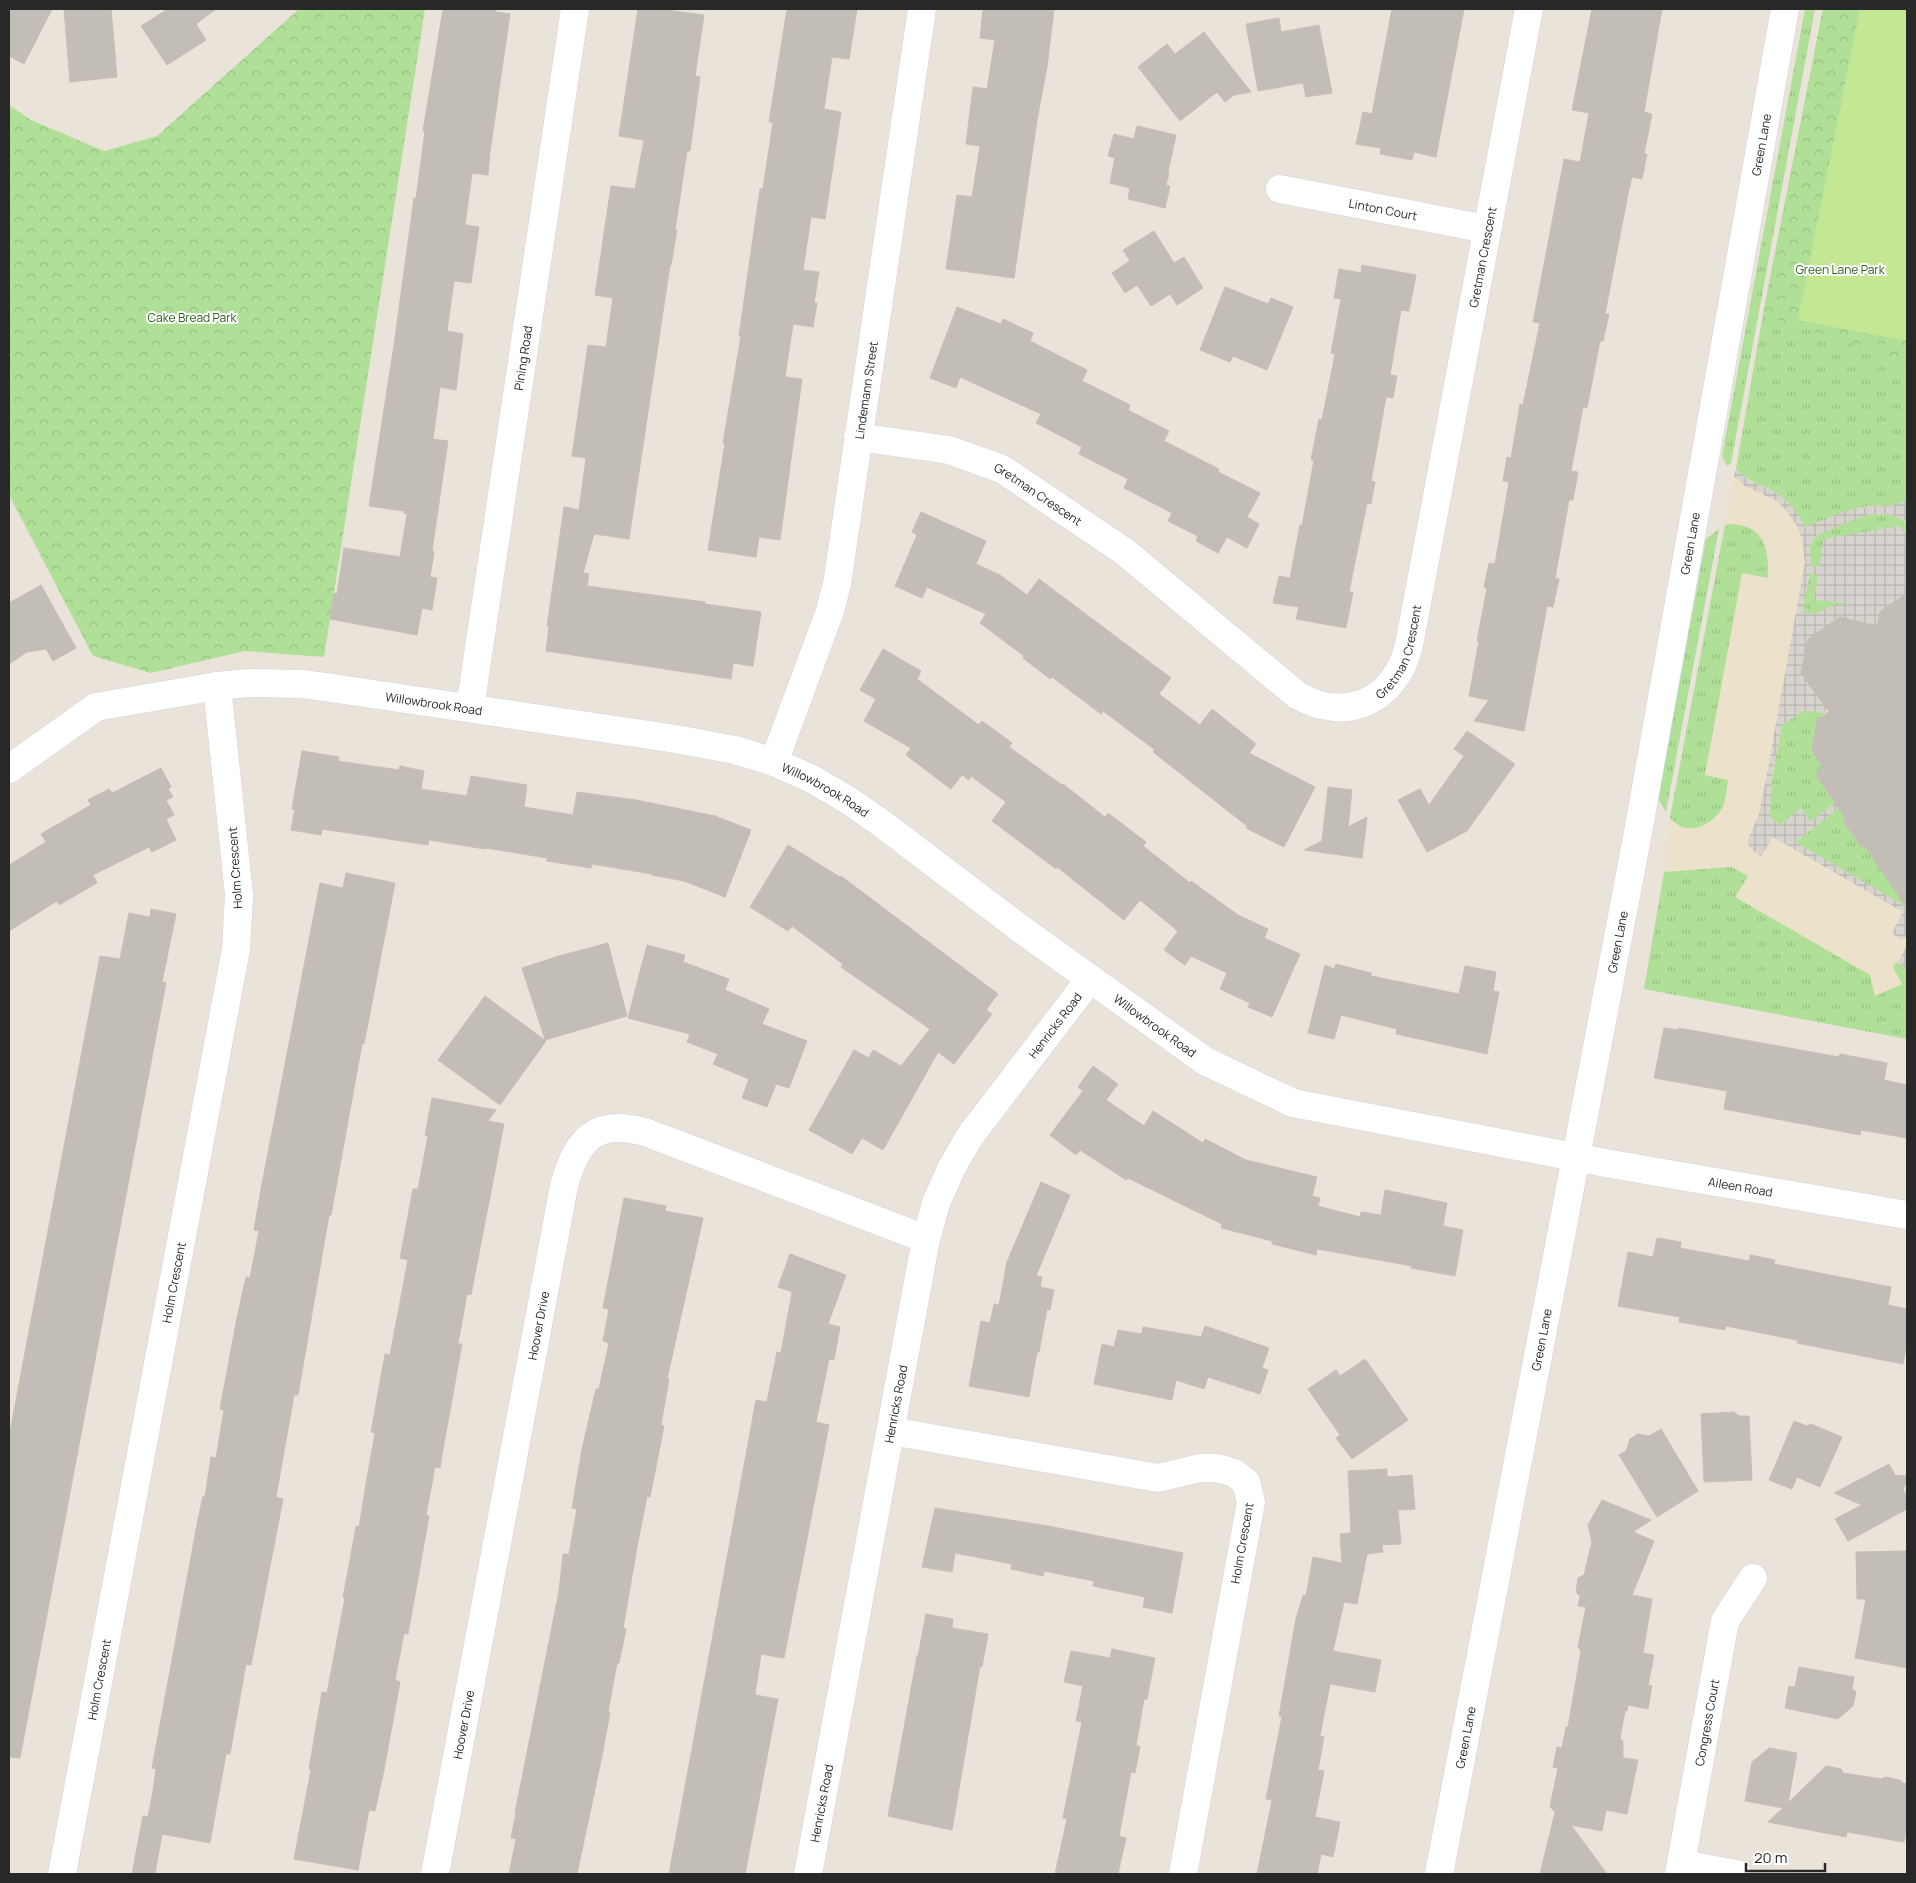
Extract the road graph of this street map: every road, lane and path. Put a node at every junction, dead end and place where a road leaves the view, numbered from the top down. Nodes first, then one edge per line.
1 (575, 9) edge
2 (922, 9) edge
3 (1529, 9) edge
4 (1785, 9) edge
5 (1280, 189) dead end
6 (1486, 230) junction
7 (858, 438) junction
8 (217, 686) junction
9 (470, 708) junction
10 (774, 762) junction
11 (9, 768) edge
12 (1090, 979) junction
13 (1576, 1157) junction
14 (1907, 1215) edge
15 (926, 1239) junction
16 (891, 1430) junction
17 (1754, 1578) dead end
18 (1680, 1869) edge
19 (62, 1874) edge
20 (435, 1874) edge
21 (808, 1874) edge
22 (1183, 1874) edge
23 (1439, 1874) edge
24 (1737, 1874) edge

1 - 9 street, Pining Road
2 - 7 street, Lindemann Street
3 - 6 street, Gretman Crescent
4 - 13 street, Green Lane
5 - 6 street, Linton Court
6 - 7 street, Gretman Crescent
7 - 10 street, Lindemann Street
8 - 9 street, Willowbrook Road
8 - 11 street, Willowbrook Road
8 - 19 street, Holm Crescent
9 - 10 street, Willowbrook Road
10 - 12 street, Willowbrook Road
12 - 13 street, Willowbrook Road
12 - 15 street, Henricks Road
13 - 14 street, Aileen Road
13 - 23 street, Green Lane
15 - 16 street, Henricks Road
15 - 20 street, Hoover Drive
16 - 21 street, Henricks Road
16 - 22 street, Holm Crescent
17 - 18 street, Congress Court
18 - 24 street

